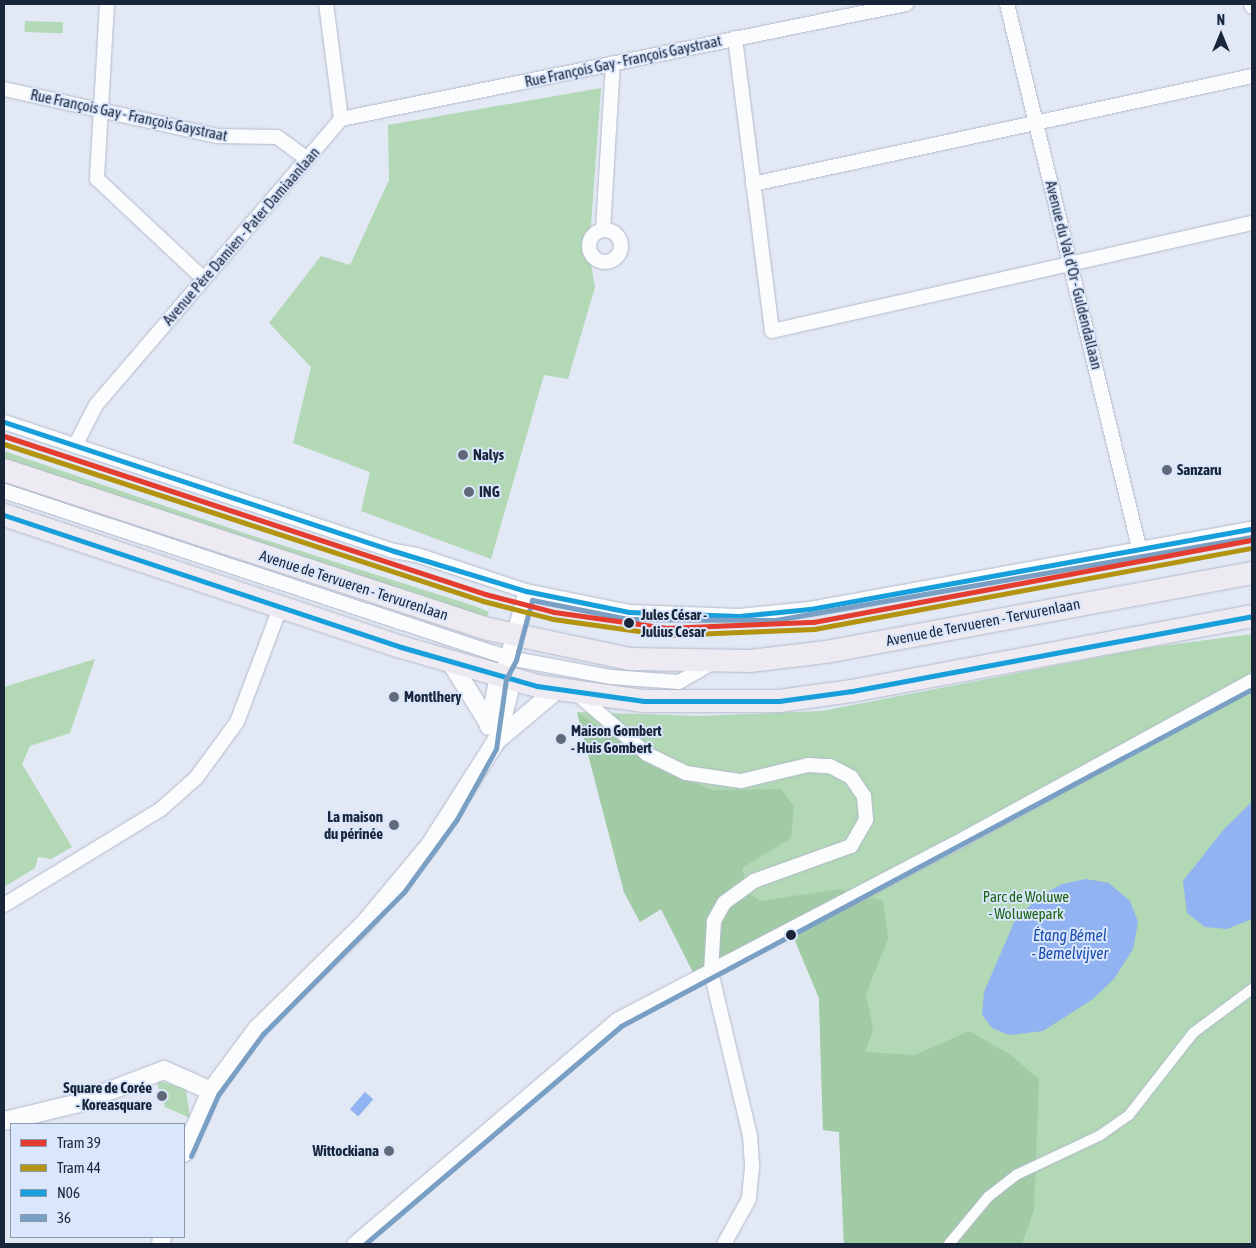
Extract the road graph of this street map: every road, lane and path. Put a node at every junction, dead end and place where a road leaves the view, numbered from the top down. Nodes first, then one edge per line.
1 (107, 4) edge
2 (326, 4) edge
3 (906, 4) edge
4 (1007, 4) edge
5 (862, 8) edge
6 (735, 38) junction
7 (613, 63) junction
8 (1252, 76) edge
9 (4, 89) edge
10 (101, 111) junction
11 (341, 119) junction
12 (1036, 121) junction
13 (307, 159) junction
14 (753, 184) junction
15 (1252, 223) edge
16 (603, 230) dead end
17 (1071, 264) junction
18 (204, 279) junction
19 (4, 422) edge
20 (75, 446) junction
21 (4, 470) edge
22 (4, 492) edge
23 (4, 515) edge
24 (1252, 529) edge
25 (1139, 547) junction
26 (1252, 573) edge
27 (526, 591) junction
28 (280, 608) junction
29 (1252, 616) edge
30 (405, 624) junction
31 (358, 633) junction
32 (514, 636) junction
33 (450, 661) junction
34 (713, 662) junction
35 (507, 671) junction
36 (1252, 681) edge
37 (567, 691) junction
38 (486, 719) junction
39 (493, 743) junction
40 (4, 905) edge
41 (711, 972) junction
42 (1252, 989) edge
43 (211, 1091) junction
44 (4, 1121) edge
45 (185, 1151) edge
46 (354, 1244) edge
47 (724, 1244) edge
48 (949, 1244) edge

1 - 10 street
2 - 11 street
3 - 5 street, Rue François Gay - François Gaystraat
4 - 12 street, Avenue du Val d'Or - Guldendallaan
5 - 6 street, Rue François Gay - François Gaystraat
6 - 7 street, Rue François Gay - François Gaystraat
6 - 14 street
7 - 11 street, Rue François Gay - François Gaystraat
7 - 16 street
8 - 12 street
9 - 10 street, Rue François Gay - François Gaystraat
10 - 13 street, Rue François Gay - François Gaystraat
10 - 18 street
11 - 13 street, Avenue Père Damien - Pater Damiaanlaan
12 - 14 street
12 - 17 street, Avenue du Val d'Or - Guldendallaan
13 - 18 street, Avenue Père Damien - Pater Damiaanlaan
14 - 17 street
15 - 17 street
17 - 25 street, Avenue du Val d'Or - Guldendallaan
18 - 20 street, Avenue Père Damien - Pater Damiaanlaan
19 - 20 street
20 - 27 street
21 - 32 main road, Avenue de Tervueren - Tervurenlaan
22 - 30 street, Avenue de Tervueren - Tervurenlaan
23 - 28 main road, Avenue de Tervueren - Tervurenlaan
24 - 25 street
25 - 27 street
26 - 34 main road, Avenue de Tervueren - Tervurenlaan
27 - 32 street
28 - 31 main road, Avenue de Tervueren - Tervurenlaan
28 - 40 street
29 - 37 main road, Avenue de Tervueren - Tervurenlaan
30 - 31 street, Avenue de Tervueren - Tervurenlaan
30 - 35 street, Avenue de Tervueren - Tervurenlaan
31 - 33 main road, Avenue de Tervueren - Tervurenlaan
32 - 34 main road, Avenue de Tervueren - Tervurenlaan
32 - 35 street
33 - 35 main road, Avenue de Tervueren - Tervurenlaan
33 - 38 street
34 - 35 street, Avenue de Tervueren - Tervurenlaan
35 - 37 main road, Avenue de Tervueren - Tervurenlaan
35 - 38 street
35 - 39 street
36 - 41 street
37 - 39 street
37 - 41 street
38 - 39 street
39 - 43 street
41 - 46 street
41 - 47 street
42 - 48 street
43 - 44 street
43 - 45 street

